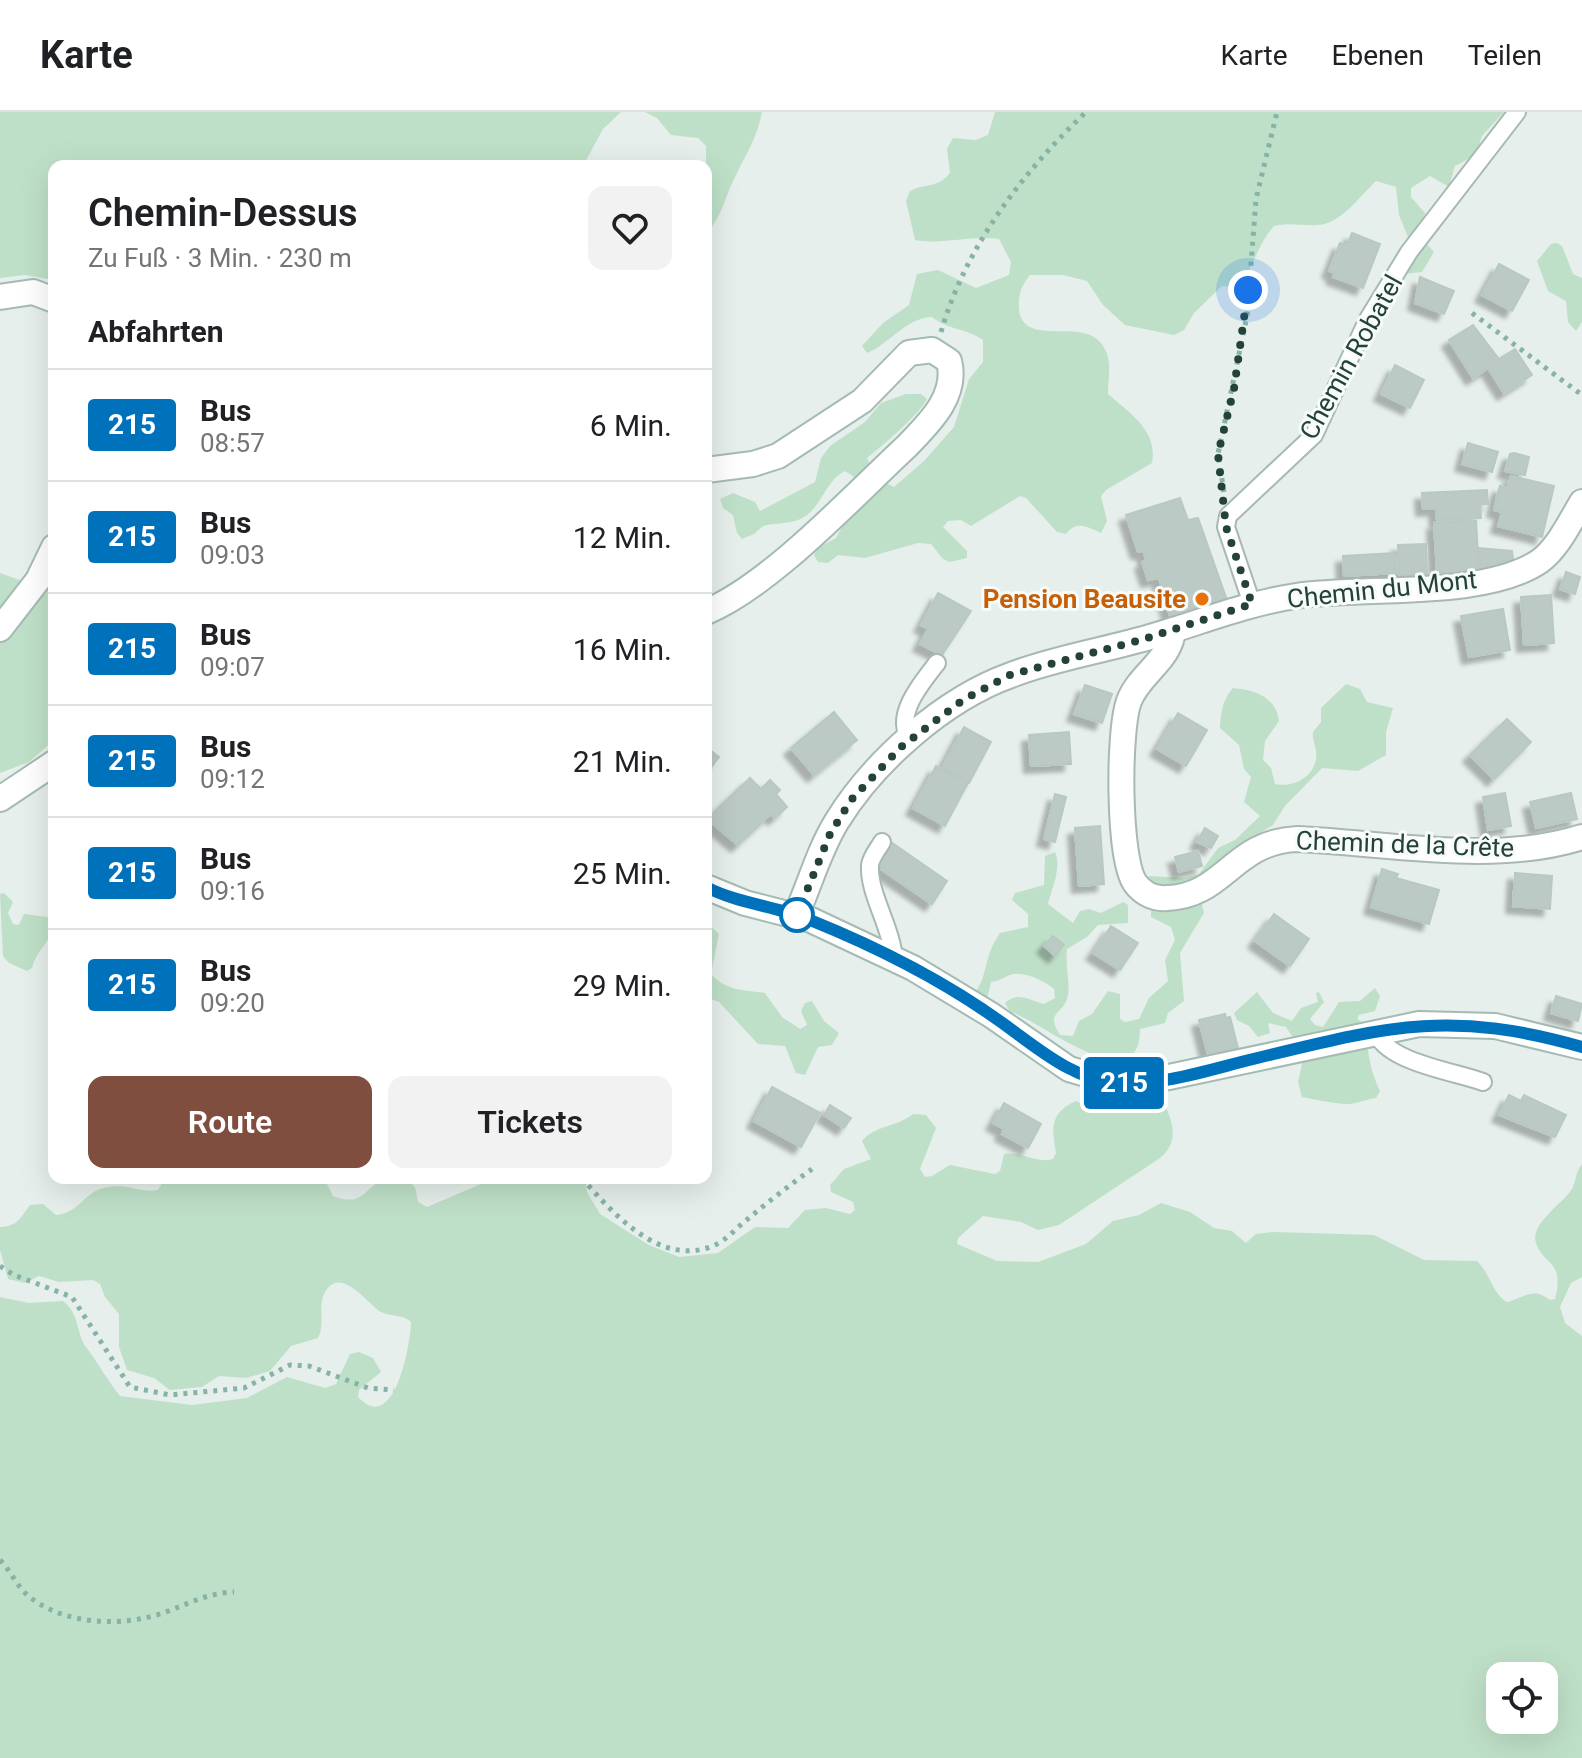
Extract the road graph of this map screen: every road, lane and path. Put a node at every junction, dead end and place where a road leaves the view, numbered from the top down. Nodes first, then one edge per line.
1 (1086, 112) edge
2 (1277, 112) edge
3 (1517, 112) edge
4 (0, 297) edge
5 (48, 298) edge
6 (1472, 313) dead end
7 (935, 352) junction
8 (1582, 395) edge
9 (712, 469) edge
10 (1582, 502) edge
11 (1228, 516) junction
12 (48, 559) edge
13 (1252, 604) junction
14 (712, 609) edge
15 (0, 629) edge
16 (1173, 630) junction
17 (937, 663) dead end
18 (911, 739) junction
19 (48, 767) edge
20 (0, 799) edge
21 (1582, 837) edge
22 (882, 842) dead end
23 (712, 889) edge
24 (796, 915) junction
25 (894, 959) junction
26 (1375, 1030) junction
27 (1582, 1047) edge
28 (1483, 1082) dead end
29 (812, 1169) dead end
30 (588, 1184) edge
31 (0, 1266) edge
32 (394, 1390) dead end
33 (0, 1560) edge
34 (234, 1592) dead end

1 - 7 path
2 - 11 path
3 - 11 lane, Chemin Robatel
4 - 5 street
6 - 8 path
7 - 9 street
7 - 14 street
10 - 13 street, Chemin du Mont
11 - 13 lane
12 - 15 street
13 - 16 street, Chemin du Mont
16 - 18 street, Chemin du Mont
16 - 21 street, Chemin de la Crête
17 - 18 lane
18 - 24 street, Chemin du Mont
19 - 20 street
22 - 25 lane
23 - 24 street
24 - 25 street
25 - 26 street
26 - 27 street
26 - 28 lane
29 - 30 path
31 - 32 path
33 - 34 path

